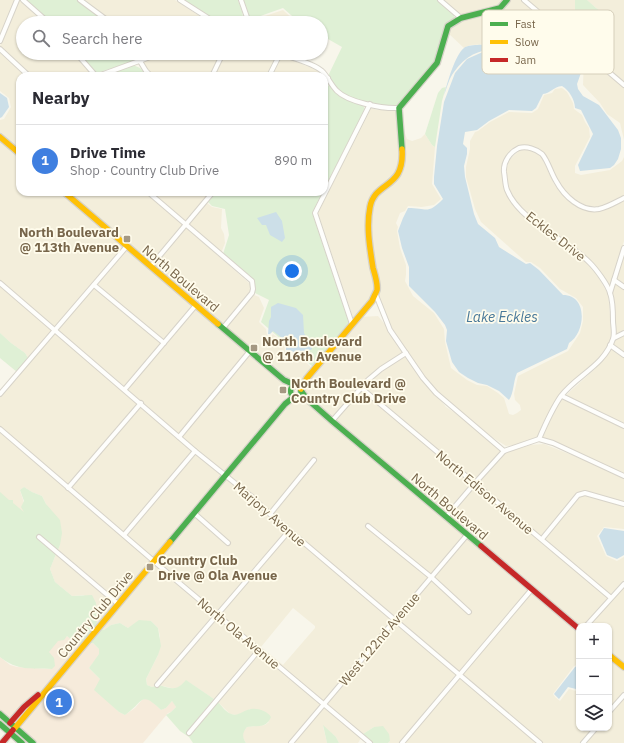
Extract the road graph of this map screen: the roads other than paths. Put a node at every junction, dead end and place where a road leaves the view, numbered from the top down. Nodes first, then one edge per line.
1 (17, 0) edge
2 (23, 0) edge
3 (80, 0) edge
4 (180, 0) edge
5 (241, 0) edge
6 (440, 0) edge
7 (507, 0) edge
8 (524, 0) edge
9 (492, 10) edge
10 (536, 10) edge
11 (482, 13) edge
12 (41, 16) edge
13 (102, 16) edge
14 (205, 16) edge
15 (245, 16) edge
16 (461, 18) junction
17 (0, 41) edge
18 (0, 49) edge
19 (82, 60) edge
20 (220, 60) edge
21 (277, 60) edge
22 (298, 60) edge
23 (140, 61) joint
24 (26, 72) edge
25 (93, 72) edge
26 (108, 72) edge
27 (147, 72) edge
28 (214, 72) edge
29 (272, 72) edge
30 (323, 72) edge
31 (611, 74) edge
32 (328, 78) edge
33 (624, 85) edge
34 (370, 104) junction
35 (398, 108) junction
36 (0, 136) edge
37 (16, 148) edge
38 (328, 187) edge
39 (69, 196) edge
40 (153, 196) edge
41 (210, 196) edge
42 (324, 196) edge
43 (624, 198) edge
44 (186, 225) junction
45 (127, 246) junction
46 (624, 248) edge
47 (151, 266) junction
48 (614, 280) junction
49 (0, 283) edge
50 (94, 285) junction
51 (624, 287) edge
52 (610, 293) junction
53 (376, 295) junction
54 (196, 305) junction
55 (352, 324) junction
56 (224, 328) junction
57 (55, 330) junction
58 (624, 333) edge
59 (614, 338) junction
60 (164, 343) junction
61 (610, 345) junction
62 (250, 351) junction
63 (406, 353) junction
64 (624, 355) edge
65 (284, 380) junction
66 (360, 387) junction
67 (299, 388) junction
68 (125, 389) junction
69 (0, 394) edge
70 (293, 394) junction
71 (562, 396) junction
72 (307, 399) junction
73 (141, 404) junction
74 (332, 421) junction
75 (624, 426) edge
76 (0, 429) edge
77 (179, 437) junction
78 (539, 439) junction
79 (195, 451) junction
80 (504, 451) junction
81 (314, 460) dead end
82 (225, 476) junction
83 (624, 476) edge
84 (475, 483) junction
85 (68, 488) junction
86 (624, 504) edge
87 (194, 513) junction
88 (270, 514) junction
89 (446, 517) junction
90 (368, 526) dead end
91 (290, 531) junction
92 (124, 535) junction
93 (467, 535) junction
94 (39, 537) dead end
95 (542, 539) junction
96 (228, 543) dead end
97 (154, 561) junction
98 (432, 577) junction
99 (624, 584) edge
100 (532, 589) junction
101 (610, 598) junction
102 (118, 604) junction
103 (469, 612) dead end
104 (217, 614) junction
105 (395, 620) junction
106 (589, 623) edge
107 (576, 626) edge
108 (259, 650) junction
109 (612, 657) edge
110 (624, 667) edge
111 (459, 674) junction
112 (157, 685) dead end
113 (48, 688) junction
114 (624, 695) edge
115 (324, 704) junction
116 (612, 709) edge
117 (0, 714) edge
118 (10, 723) junction
119 (2, 728) edge
120 (15, 728) junction
121 (593, 731) edge
122 (10, 733) junction
123 (189, 733) dead end
124 (2, 743) edge
125 (22, 743) edge
126 (33, 743) edge
127 (291, 743) edge
128 (370, 743) edge
129 (402, 743) edge
130 (540, 743) edge
131 (583, 743) edge

1 - 17 street
2 - 12 street
3 - 13 street
4 - 14 street
5 - 15 street
6 - 16 street
7 - 9 street
8 - 10 street
11 - 16 street
16 - 35 street
18 - 24 street
19 - 25 street
20 - 28 street
21 - 29 street
22 - 30 street
23 - 26 street
23 - 27 street
31 - 33 street
32 - 34 street
34 - 35 street
34 - 38 street
35 - 53 street
36 - 37 street
39 - 45 street, North Boulevard
40 - 44 street
41 - 44 street
42 - 55 street
43 - 52 street, Eckles Drive
44 - 47 street
44 - 56 street
45 - 47 street, North Boulevard
45 - 50 street
46 - 48 street
47 - 54 street, North Boulevard
48 - 51 street
48 - 52 street
49 - 57 street, Marjory Avenue
50 - 57 street
50 - 60 street
52 - 59 street, Eckles Drive
53 - 55 street
53 - 63 street
54 - 56 street, North Boulevard
54 - 60 street
55 - 67 street
56 - 62 street, North Boulevard
57 - 68 street, Marjory Avenue
57 - 69 street
58 - 59 street
59 - 61 street
60 - 68 street
61 - 64 street
61 - 71 street
62 - 65 street, North Boulevard
62 - 77 street
63 - 66 street
63 - 80 street
65 - 67 street, North Boulevard
65 - 70 street, North Boulevard
66 - 74 street
66 - 84 street, North Edison Avenue
67 - 70 street
67 - 70 street
67 - 72 street, North Boulevard
68 - 73 street, Marjory Avenue
70 - 72 street, North Boulevard
70 - 82 street, Country Club Drive
71 - 75 street
71 - 78 street
72 - 74 street, North Boulevard
73 - 77 street, Marjory Avenue
73 - 85 street
74 - 89 street, North Boulevard
76 - 85 street, North Ola Avenue
77 - 79 street, Marjory Avenue
78 - 80 street
78 - 83 street
79 - 82 street, Marjory Avenue
79 - 92 street
80 - 84 street
81 - 88 street
82 - 87 street, Country Club Drive
82 - 88 street, Marjory Avenue
84 - 89 street
84 - 95 street, North Edison Avenue
85 - 92 street, North Ola Avenue
86 - 95 street
87 - 96 street
87 - 97 street, Country Club Drive
88 - 91 street, Marjory Avenue
89 - 93 street, North Boulevard
90 - 98 street
91 - 104 street
91 - 105 street, Marjory Avenue
92 - 97 street, North Ola Avenue
93 - 98 street, West 122nd Avenue
93 - 100 street, North Boulevard
94 - 102 street
95 - 101 street, North Edison Avenue
97 - 102 street, Country Club Drive
97 - 104 street, North Ola Avenue
98 - 103 street
98 - 105 street, West 122nd Avenue
99 - 101 street
100 - 107 street, North Boulevard
100 - 111 street
101 - 106 street
102 - 113 street, Country Club Drive
104 - 108 street, North Ola Avenue
104 - 112 street
105 - 111 street, Marjory Avenue
105 - 115 street, West 122nd Avenue
108 - 115 street, North Ola Avenue
108 - 123 street
109 - 110 street
111 - 129 street
111 - 130 street, Marjory Avenue
113 - 118 street
113 - 120 street, Country Club Drive
114 - 116 street
115 - 127 street, West 122nd Avenue
115 - 128 street, North Ola Avenue
117 - 118 street
118 - 119 street
118 - 120 street
119 - 122 street
120 - 122 street, Country Club Drive
120 - 126 street
121 - 131 street
122 - 124 street, Country Club Drive
122 - 125 street

